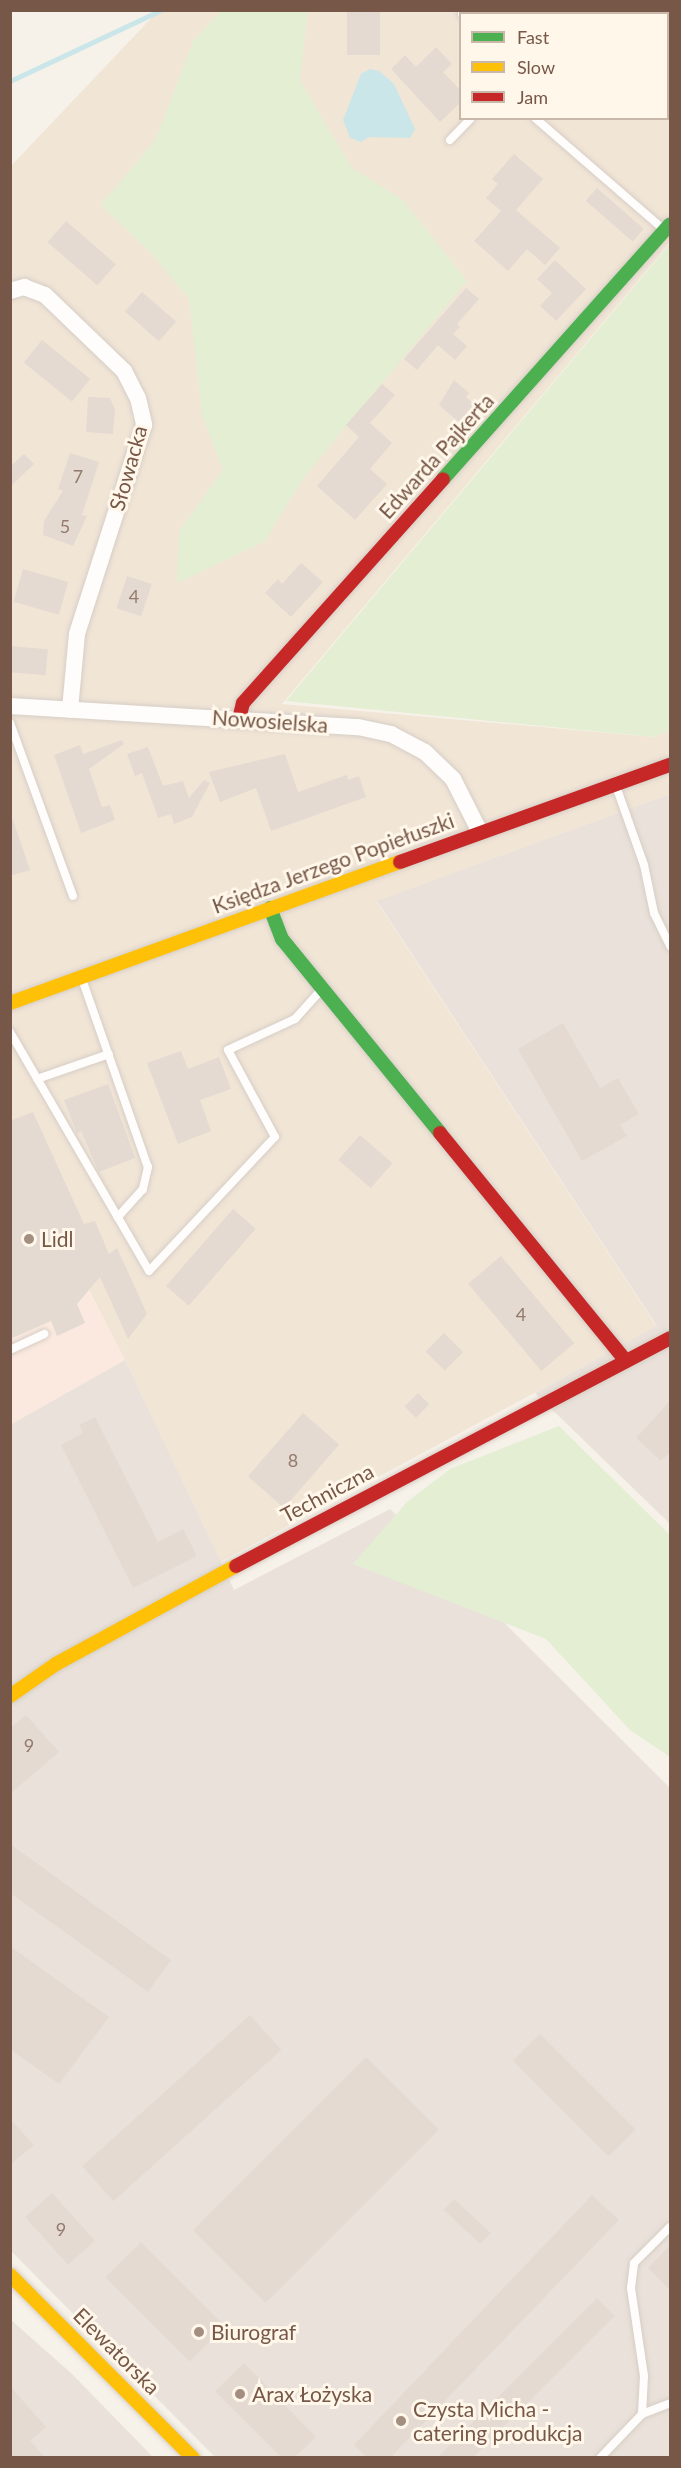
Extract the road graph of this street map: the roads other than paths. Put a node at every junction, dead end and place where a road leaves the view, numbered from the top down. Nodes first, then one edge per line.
1 (469, 120) edge
2 (537, 120) edge
3 (450, 140) dead end
4 (668, 227) edge
5 (10, 291) edge
6 (10, 706) edge
7 (70, 710) junction
8 (239, 719) junction
9 (10, 723) edge
10 (670, 765) edge
11 (615, 784) junction
12 (480, 832) junction
13 (73, 896) dead end
14 (270, 908) junction
15 (670, 946) edge
16 (81, 976) junction
17 (322, 989) junction
18 (10, 1003) edge
19 (10, 1032) edge
20 (110, 1054) junction
21 (37, 1079) junction
22 (118, 1218) junction
23 (44, 1334) dead end
24 (670, 1338) edge
25 (10, 1350) edge
26 (626, 1361) junction
27 (10, 1696) edge
28 (670, 2227) edge
29 (10, 2275) edge
30 (670, 2403) edge
31 (642, 2414) junction
32 (193, 2457) edge
33 (600, 2457) edge

1 - 3 lane
2 - 4 lane
4 - 8 street, Edwarda Pajkerta
5 - 7 street, Słowacka
6 - 7 street, Nowosielska
7 - 8 street, Nowosielska
8 - 12 street, Nowosielska
9 - 13 lane
10 - 11 street, Księdza Jerzego Popiełuszki
11 - 12 street, Księdza Jerzego Popiełuszki
11 - 15 lane
12 - 14 street, Księdza Jerzego Popiełuszki
14 - 16 street, Księdza Jerzego Popiełuszki
14 - 17 street
16 - 18 street, Księdza Jerzego Popiełuszki
16 - 20 lane
17 - 22 lane
17 - 26 street
19 - 21 lane
20 - 21 lane
20 - 22 lane
21 - 22 lane
23 - 25 lane
24 - 26 street, Techniczna
26 - 27 street, Techniczna
28 - 31 lane
29 - 32 street, Elewatorska
30 - 31 lane
31 - 33 lane

